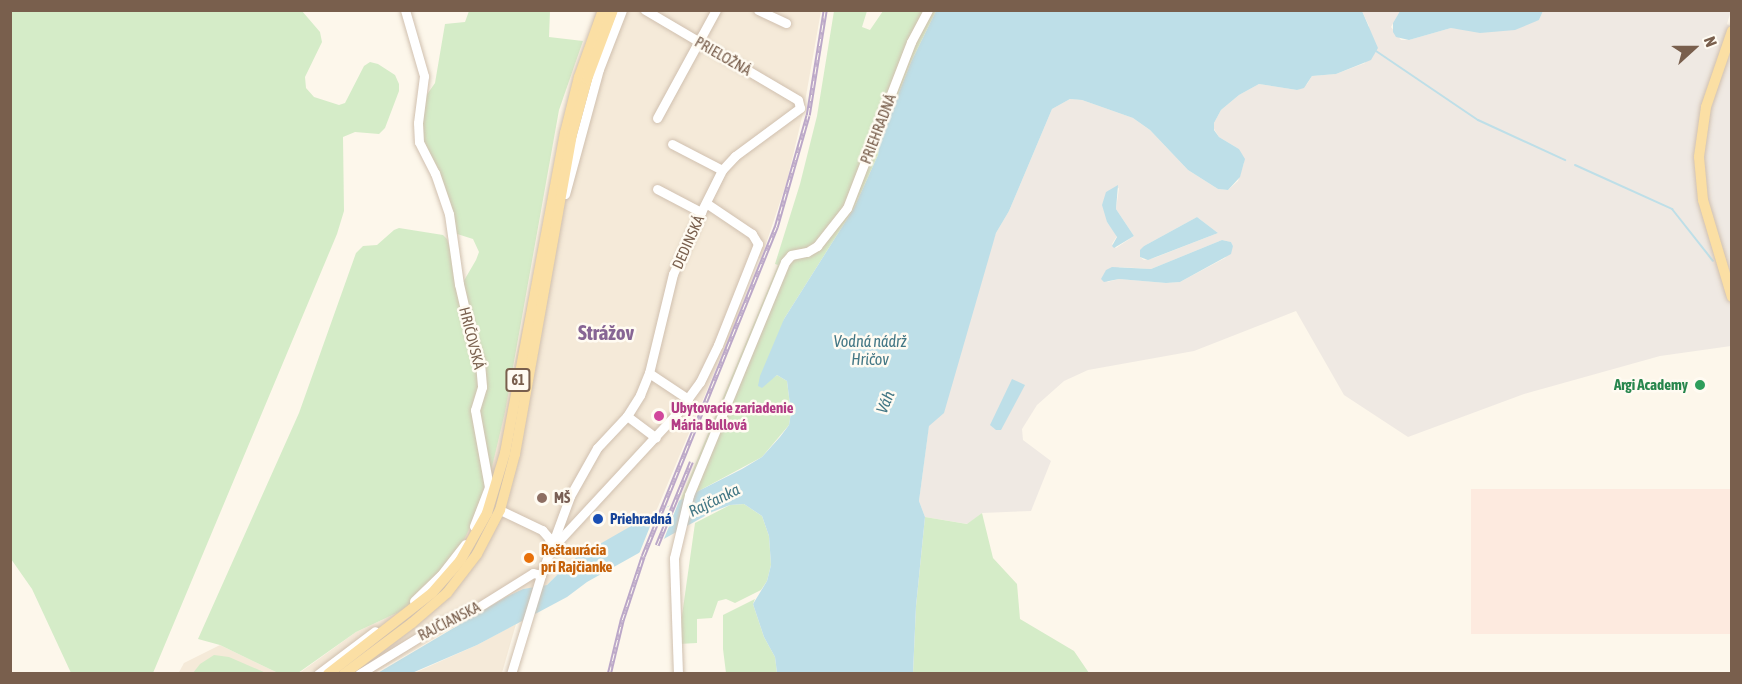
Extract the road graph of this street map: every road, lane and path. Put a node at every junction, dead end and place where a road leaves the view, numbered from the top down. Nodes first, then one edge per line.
1 (405, 10) edge
2 (603, 10) edge
3 (614, 10) edge
4 (622, 10) edge
5 (645, 10) edge
6 (716, 10) edge
7 (758, 10) edge
8 (928, 10) edge
9 (786, 23) dead end
10 (1731, 31) edge
11 (699, 42) junction
12 (800, 103) joint
13 (657, 118) dead end
14 (672, 144) dead end
15 (722, 171) junction
16 (657, 189) dead end
17 (560, 207) junction
18 (704, 207) junction
19 (1731, 297) edge
20 (649, 373) junction
21 (688, 399) junction
22 (627, 416) junction
23 (656, 438) junction
24 (500, 510) junction
25 (551, 549) junction
26 (540, 578) junction
27 (318, 674) edge
28 (328, 674) edge
29 (344, 674) edge
30 (359, 674) edge
31 (511, 674) edge
32 (678, 674) edge

1 - 27 street, HRIČOVSKÁ
2 - 28 main road, 61
3 - 17 main road, 61
4 - 17 street
5 - 11 street, PRIELOŽNÁ
6 - 11 street
7 - 9 street
8 - 32 street, PRIEHRADNÁ
10 - 19 main road
11 - 12 street, PRIELOŽNÁ
11 - 13 street
12 - 15 street, DEDINSKÁ
14 - 15 street
15 - 18 street, DEDINSKÁ
16 - 18 street
17 - 24 main road, 61
18 - 20 street, DEDINSKÁ
18 - 21 street
20 - 21 street
20 - 22 street, DEDINSKÁ
21 - 23 street
22 - 23 street
22 - 25 street, DEDINSKÁ
23 - 25 street
24 - 25 street
24 - 29 main road, 61
25 - 26 street, DEDINSKÁ
26 - 30 street, RAJČIANSKA
26 - 31 street, DEDINSKÁ

